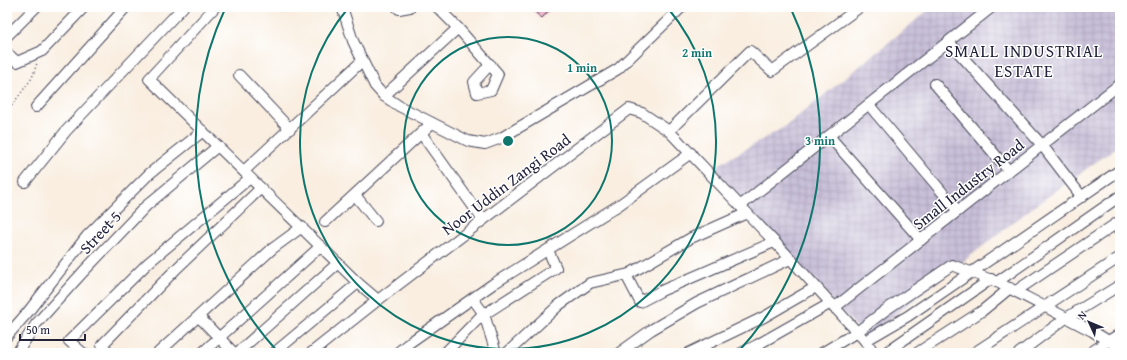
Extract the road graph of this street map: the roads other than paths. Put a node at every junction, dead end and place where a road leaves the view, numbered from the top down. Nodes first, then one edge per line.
1 (36, 7) edge
2 (84, 7) edge
3 (126, 7) edge
4 (183, 7) edge
5 (215, 7) edge
6 (342, 7) edge
7 (397, 7) edge
8 (410, 7) edge
9 (437, 7) edge
10 (682, 7) edge
11 (860, 7) edge
12 (992, 7) edge
13 (458, 28) junction
14 (7, 36) edge
15 (949, 42) junction
16 (7, 54) edge
17 (363, 60) junction
18 (491, 66) dead end
19 (239, 75) dead end
20 (936, 84) dead end
21 (1120, 84) edge
22 (384, 96) junction
23 (869, 105) junction
24 (36, 107) dead end
25 (432, 123) junction
26 (290, 129) junction
27 (203, 131) junction
28 (669, 131) junction
29 (421, 133) junction
30 (829, 136) junction
31 (1042, 145) junction
32 (218, 146) junction
33 (691, 153) junction
34 (1120, 170) edge
35 (1009, 171) junction
36 (247, 174) junction
37 (25, 182) dead end
38 (261, 188) junction
39 (355, 195) junction
40 (1120, 196) edge
41 (1082, 197) junction
42 (744, 209) junction
43 (958, 211) junction
44 (483, 220) junction
45 (376, 221) dead end
46 (1120, 221) edge
47 (325, 222) dead end
48 (302, 227) junction
49 (921, 240) junction
50 (774, 242) junction
51 (320, 246) junction
52 (548, 250) junction
53 (1120, 257) edge
54 (790, 259) junction
55 (338, 263) junction
56 (973, 272) junction
57 (626, 275) junction
58 (994, 280) junction
59 (358, 283) junction
60 (1120, 285) edge
61 (816, 288) junction
62 (1013, 290) junction
63 (473, 299) junction
64 (378, 300) junction
65 (833, 305) junction
66 (1045, 306) junction
67 (484, 314) junction
68 (199, 317) junction
69 (1066, 318) junction
70 (857, 332) junction
71 (1120, 334) edge
72 (7, 336) edge
73 (219, 338) junction
74 (865, 340) junction
75 (1108, 340) junction
76 (1120, 348) edge
77 (17, 353) edge
78 (83, 353) edge
79 (109, 353) edge
80 (158, 353) edge
81 (202, 353) edge
82 (235, 353) edge
83 (274, 353) edge
84 (311, 353) edge
85 (398, 353) edge
86 (446, 353) edge
87 (496, 353) edge
88 (507, 353) edge
89 (619, 353) edge
90 (689, 353) edge
91 (741, 353) edge
92 (822, 353) edge
93 (874, 353) edge
94 (885, 353) edge
95 (917, 353) edge
96 (974, 353) edge
97 (1019, 353) edge
98 (1090, 353) edge

1 - 14 street
2 - 16 street
3 - 24 street
4 - 37 street
5 - 27 street
6 - 17 street
7 - 8 street
9 - 13 street
10 - 25 street
11 - 28 street
12 - 15 street
13 - 18 street
13 - 22 street
15 - 23 street
15 - 31 street
17 - 22 street
17 - 26 street
19 - 26 street
20 - 35 street
21 - 31 street, Small Industry Road
22 - 25 street
23 - 30 street
23 - 43 street
25 - 29 street
26 - 36 street
27 - 32 street
27 - 72 street
28 - 33 street, Noor Uddin Zangi Road
28 - 44 street, Noor Uddin Zangi Road
29 - 39 street
29 - 44 street
30 - 42 street
30 - 49 street
31 - 35 street, Small Industry Road
31 - 41 street
32 - 36 street
32 - 77 street, Street 5
33 - 42 street, Noor Uddin Zangi Road
33 - 52 street
34 - 41 street
35 - 43 street, Small Industry Road
36 - 38 street
36 - 78 street
38 - 48 street
38 - 79 street
39 - 45 street
39 - 47 street
40 - 58 street
41 - 56 street
42 - 50 street, Noor Uddin Zangi Road
42 - 57 street
43 - 49 street, Small Industry Road
44 - 64 street, Noor Uddin Zangi Road
46 - 62 street
48 - 51 street
48 - 68 street
49 - 65 street, Small Industry Road
50 - 54 street, Noor Uddin Zangi Road
50 - 57 street
51 - 55 street
51 - 73 street
52 - 63 street
52 - 67 street
53 - 66 street
54 - 61 street, Noor Uddin Zangi Road
54 - 89 street
55 - 59 street
55 - 82 street
56 - 58 street
56 - 70 street
56 - 74 street
57 - 88 street
58 - 62 street
58 - 94 street
59 - 64 street
59 - 83 street
60 - 69 street
61 - 65 street, Noor Uddin Zangi Road
61 - 90 street
62 - 66 street
62 - 95 street
63 - 67 street
63 - 85 street
64 - 84 street, Noor Uddin Zangi Road
65 - 70 street, Noor Uddin Zangi Road
65 - 91 street, Small Industry Road
66 - 69 street
66 - 96 street
67 - 86 street
67 - 87 street
68 - 73 street
68 - 80 street
69 - 75 street
69 - 97 street
70 - 74 street, Noor Uddin Zangi Road
70 - 92 street
71 - 75 street
73 - 81 street
73 - 82 street
74 - 93 street, Noor Uddin Zangi Road
75 - 76 street
75 - 98 street

